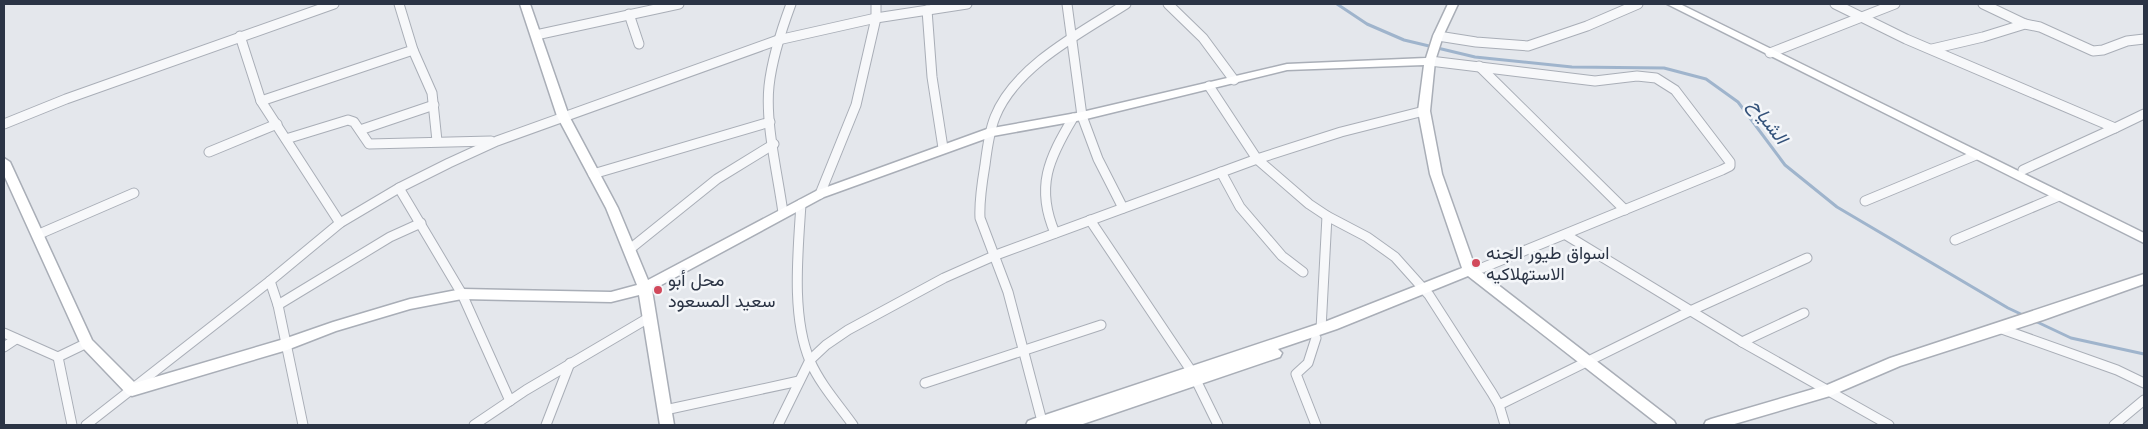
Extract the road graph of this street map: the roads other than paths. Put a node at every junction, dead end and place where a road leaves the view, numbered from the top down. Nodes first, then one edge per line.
1 (334, 4) edge
2 (398, 4) edge
3 (525, 4) edge
4 (679, 4) edge
5 (791, 4) edge
6 (876, 4) edge
7 (967, 4) edge
8 (1067, 4) edge
9 (1126, 4) edge
10 (1168, 4) edge
11 (1453, 4) edge
12 (1638, 4) edge
13 (1672, 4) edge
14 (1684, 4) edge
15 (1835, 4) edge
16 (1895, 4) edge
17 (1983, 4) edge
18 (927, 10) junction
19 (629, 14) junction
20 (1862, 17) junction
21 (876, 18) junction
22 (2025, 24) junction
23 (536, 35) junction
24 (240, 36) junction
25 (1438, 37) junction
26 (2144, 39) edge
27 (778, 40) junction
28 (1072, 40) junction
29 (639, 44) dead end
30 (1931, 49) junction
31 (413, 50) junction
32 (1773, 51) junction
33 (1431, 58) junction
34 (1479, 66) junction
35 (1234, 80) junction
36 (1209, 86) junction
37 (260, 101) junction
38 (434, 105) junction
39 (1424, 111) junction
40 (2144, 114) edge
41 (563, 116) junction
42 (1077, 117) junction
43 (770, 122) junction
44 (4, 124) edge
45 (277, 124) junction
46 (2114, 128) junction
47 (360, 130) junction
48 (990, 132) junction
49 (286, 139) junction
50 (497, 140) junction
51 (437, 141) junction
52 (774, 144) junction
53 (942, 148) junction
54 (209, 152) dead end
55 (1976, 155) junction
56 (1257, 159) junction
57 (4, 162) edge
58 (2023, 170) junction
59 (1221, 172) junction
60 (593, 174) junction
61 (399, 188) junction
62 (134, 193) dead end
63 (820, 194) junction
64 (2059, 196) junction
65 (1865, 201) dead end
66 (800, 204) junction
67 (1123, 208) junction
68 (1626, 210) junction
69 (783, 213) junction
70 (1327, 216) junction
71 (1090, 220) junction
72 (340, 223) junction
73 (421, 223) junction
74 (2144, 228) edge
75 (1055, 233) junction
76 (37, 235) junction
77 (1566, 235) junction
78 (2144, 238) edge
79 (1955, 240) dead end
80 (630, 249) junction
81 (996, 255) junction
82 (1807, 258) dead end
83 (1475, 271) junction
84 (1303, 272) dead end
85 (2144, 279) edge
86 (270, 281) junction
87 (645, 288) junction
88 (1426, 292) junction
89 (462, 294) junction
90 (278, 305) junction
91 (1690, 311) junction
92 (1804, 313) dead end
93 (650, 317) junction
94 (1101, 325) dead end
95 (1999, 328) junction
96 (4, 334) edge
97 (1318, 334) junction
98 (16, 339) junction
99 (1742, 342) junction
100 (87, 343) junction
101 (287, 344) junction
102 (4, 347) edge
103 (1024, 351) junction
104 (58, 357) junction
105 (810, 360) junction
106 (1589, 361) junction
107 (570, 363) junction
108 (1194, 377) junction
109 (799, 381) junction
110 (925, 383) dead end
111 (2144, 384) edge
112 (132, 390) junction
113 (1830, 390) junction
114 (510, 400) junction
115 (2144, 400) edge
116 (1499, 405) junction
117 (665, 410) junction
118 (1039, 424) edge
119 (72, 425) edge
120 (86, 425) edge
121 (303, 425) edge
122 (474, 425) edge
123 (546, 425) edge
124 (667, 425) edge
125 (778, 425) edge
126 (853, 425) edge
127 (1062, 425) edge
128 (1218, 425) edge
129 (1316, 425) edge
130 (1505, 425) edge
131 (1669, 425) edge
132 (1711, 425) edge
133 (1889, 425) edge
134 (2114, 425) edge

1 - 24 street
2 - 31 street
3 - 23 street
4 - 19 street
5 - 27 street
6 - 21 street
7 - 18 street
8 - 28 street
9 - 28 street
10 - 35 street
11 - 25 street
12 - 25 street
13 - 32 street
14 - 32 street
15 - 20 street
16 - 20 street
17 - 22 street
18 - 21 street
18 - 53 street
19 - 23 street
19 - 29 street
20 - 30 street
20 - 32 street
21 - 27 street
21 - 63 street
22 - 26 street
22 - 30 street
23 - 41 street
24 - 37 street
24 - 44 street
25 - 33 street
27 - 41 street
27 - 43 street
28 - 42 street
28 - 48 street
30 - 46 street
31 - 37 street
31 - 38 street
32 - 55 street
32 - 58 street
33 - 34 street
33 - 35 street
33 - 39 street
34 - 68 street
34 - 68 street
35 - 36 street
36 - 42 street
36 - 56 street
37 - 45 street
38 - 47 street
38 - 51 street
39 - 56 street
39 - 83 street
40 - 46 street
41 - 50 street
41 - 60 street
42 - 48 street
42 - 67 street
42 - 75 street
43 - 52 street
43 - 60 street
45 - 49 street
45 - 54 street
46 - 58 street
47 - 49 street
47 - 51 street
48 - 53 street
48 - 81 street
49 - 72 street
50 - 51 street
50 - 61 street
52 - 69 street
52 - 80 street
53 - 63 street
55 - 64 street
55 - 65 street
56 - 59 street
56 - 70 street
57 - 76 street
58 - 74 street
59 - 67 street
59 - 84 street
60 - 80 street
61 - 72 street
61 - 73 street
62 - 76 street
63 - 66 street
64 - 78 street
64 - 79 street
66 - 69 street
66 - 105 street
67 - 71 street
68 - 77 street
69 - 87 street
70 - 88 street
70 - 97 street
71 - 75 street
71 - 108 street
72 - 86 street
73 - 89 street
73 - 90 street
75 - 81 street
76 - 100 street
77 - 83 street
77 - 91 street
80 - 87 street
81 - 103 street
81 - 105 street
82 - 91 street
83 - 88 street
83 - 106 street
85 - 95 street
86 - 90 street
86 - 112 street
87 - 89 street
87 - 93 street
88 - 97 street
88 - 116 street
89 - 101 street
89 - 114 street
90 - 101 street
91 - 99 street
91 - 106 street
92 - 99 street
93 - 107 street
93 - 117 street
94 - 103 street
95 - 111 street
95 - 113 street
96 - 98 street
97 - 108 street
97 - 129 street
98 - 102 street
98 - 104 street
99 - 113 street
100 - 104 street
100 - 112 street
101 - 112 street
101 - 121 street
103 - 110 street
103 - 118 street
104 - 119 street
105 - 109 street
105 - 126 street
106 - 116 street
106 - 131 street
107 - 114 street
107 - 123 street
108 - 118 street
108 - 127 street
108 - 128 street
109 - 117 street
109 - 125 street
112 - 120 street
113 - 132 street
113 - 133 street
114 - 122 street
115 - 134 street
116 - 130 street
117 - 124 street

